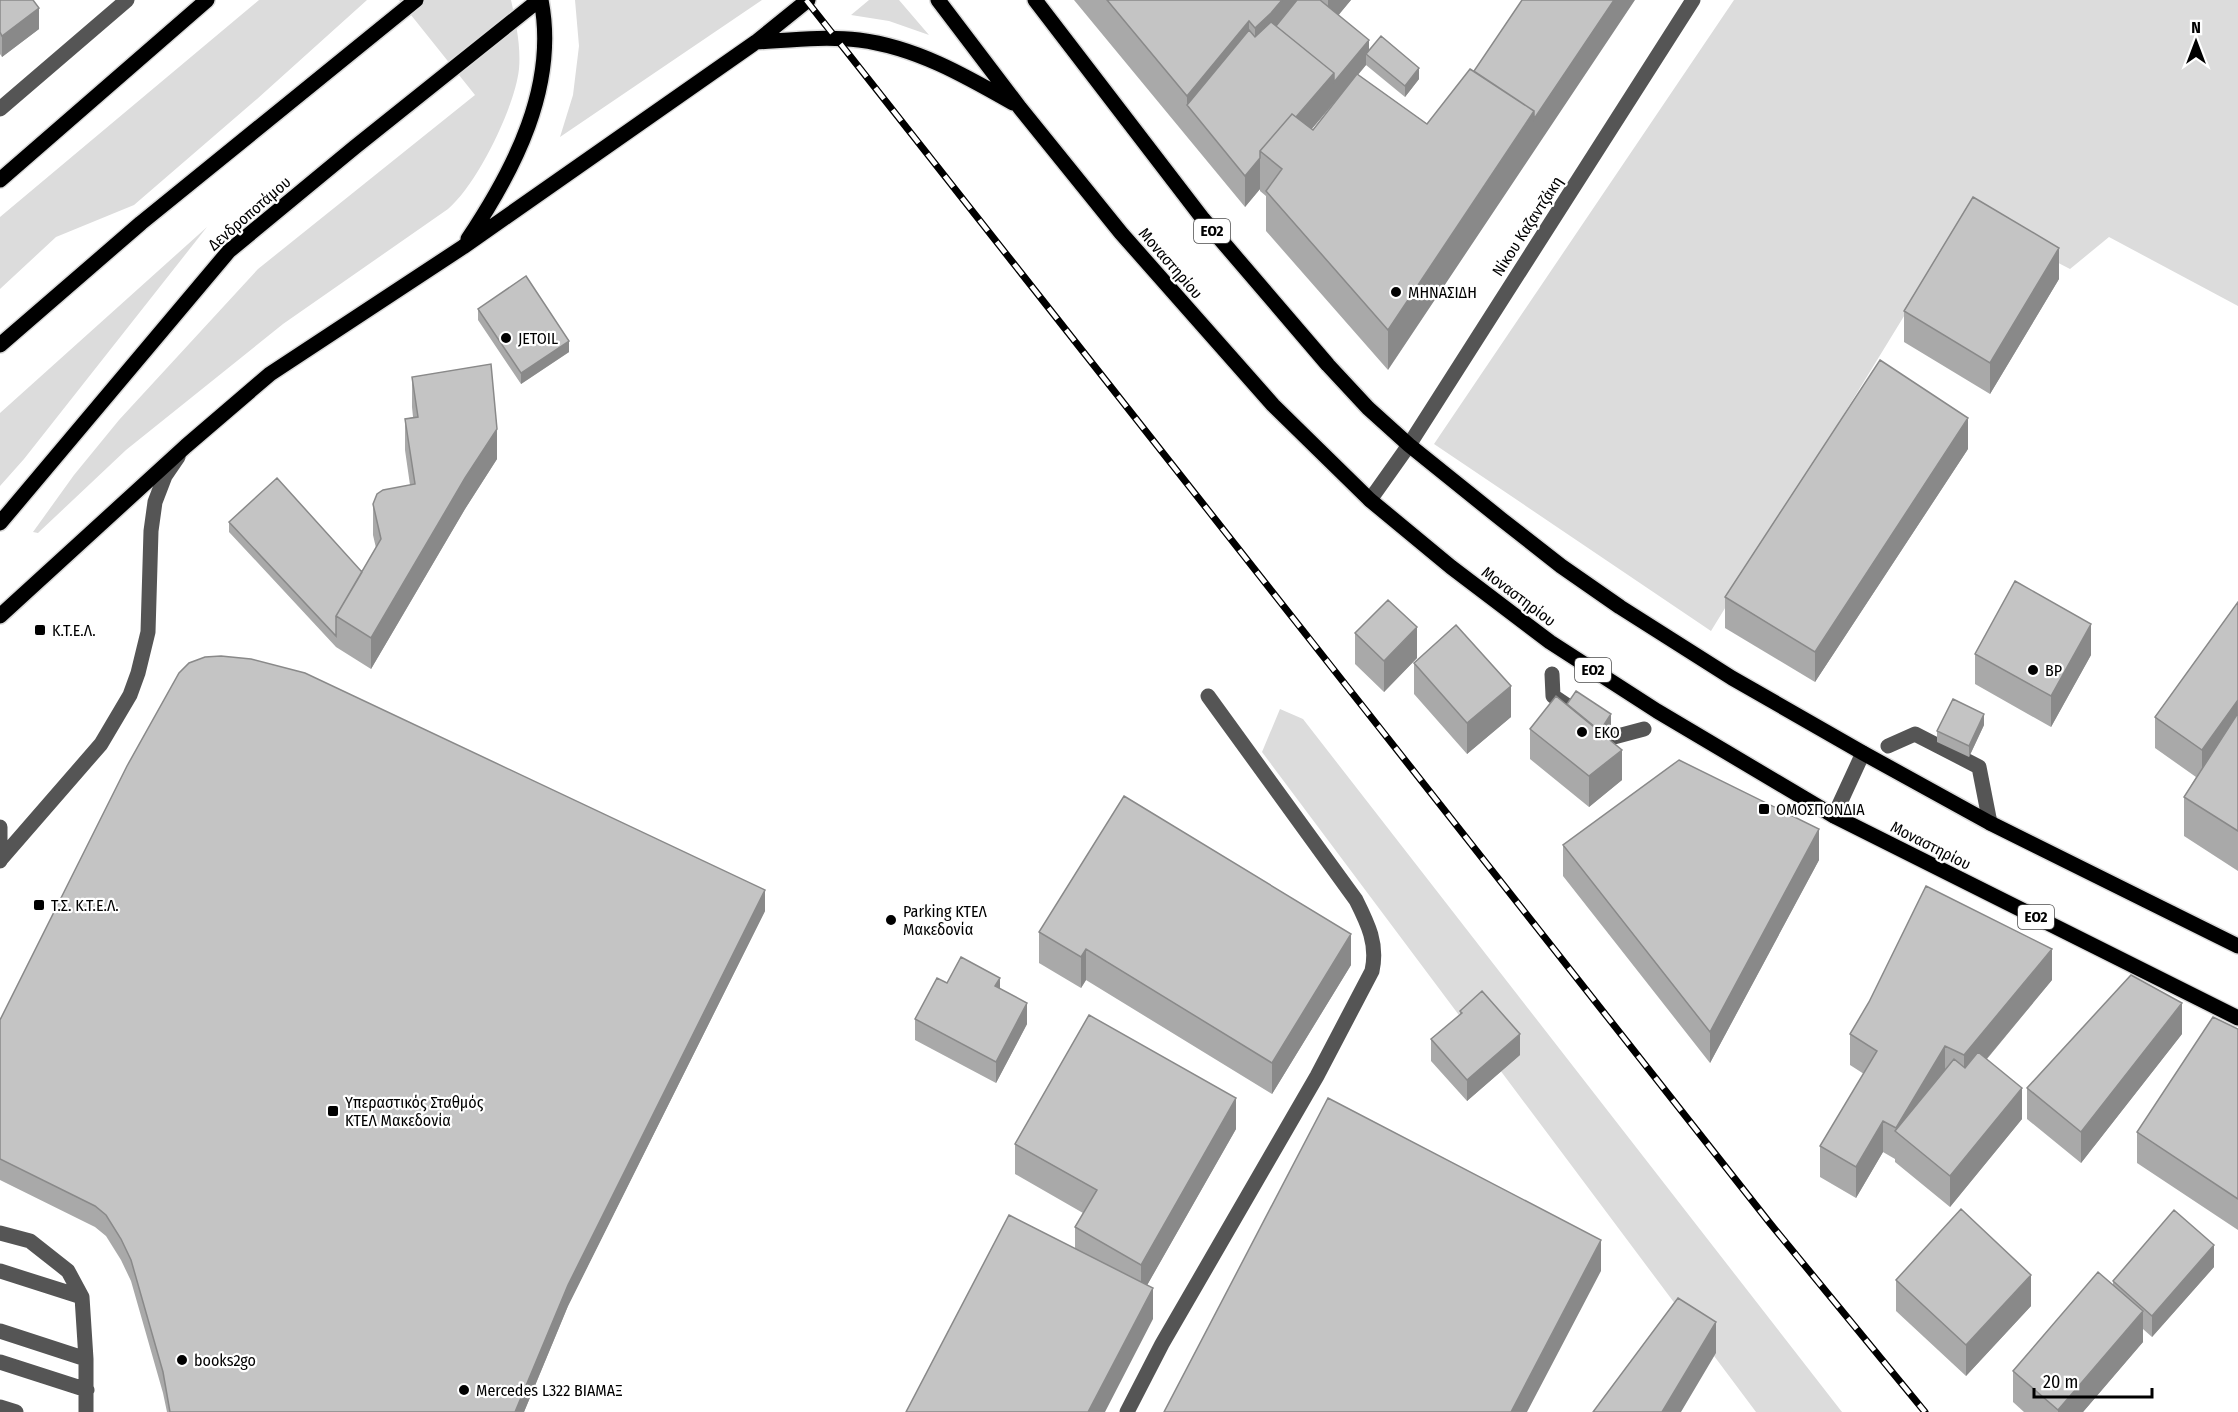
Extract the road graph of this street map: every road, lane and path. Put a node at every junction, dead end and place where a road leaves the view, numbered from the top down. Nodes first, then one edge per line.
1 (127, 0) edge
2 (207, 0) edge
3 (416, 0) edge
4 (540, 0) edge
5 (808, 0) edge
6 (938, 0) edge
7 (1035, 0) edge
8 (1693, 0) edge
9 (756, 42) junction
10 (1020, 108) junction
11 (0, 109) edge
12 (0, 180) edge
13 (463, 247) junction
14 (0, 345) edge
15 (1409, 445) junction
16 (186, 446) junction
17 (1370, 500) junction
18 (0, 523) edge
19 (0, 616) edge
20 (1552, 674) dead end
21 (1208, 696) dead end
22 (1644, 729) dead end
23 (1888, 746) dead end
24 (1863, 753) junction
25 (1834, 816) junction
26 (1990, 823) junction
27 (0, 827) edge
28 (0, 859) edge
29 (2238, 946) edge
30 (2238, 1018) edge
31 (0, 1233) edge
32 (0, 1271) edge
33 (82, 1298) junction
34 (0, 1331) edge
35 (86, 1359) junction
36 (0, 1362) edge
37 (87, 1390) junction
38 (0, 1407) edge
39 (16, 1412) edge
40 (86, 1412) edge
41 (1127, 1412) edge

1 - 11 street
2 - 12 main road
3 - 14 main road
4 - 13 main road
4 - 18 main road, Δενδροποτάμου
5 - 9 main road
6 - 10 main road, Μοναστηρίου / ΕΟ2
7 - 15 main road, ΕΟ2
8 - 15 street, Νίκου Καζαντζάκη
9 - 10 main road
9 - 13 main road
10 - 17 main road, Μοναστηρίου / ΕΟ2
13 - 16 main road
15 - 17 street, Νίκου Καζαντζάκη
15 - 24 main road, ΕΟ2
16 - 19 main road
16 - 28 street
17 - 25 main road, Μοναστηρίου / ΕΟ2
20 - 22 street
21 - 41 street
23 - 26 street
24 - 25 street
24 - 26 main road, ΕΟ2
25 - 30 main road, Μοναστηρίου / ΕΟ2
26 - 29 main road, ΕΟ2
27 - 28 street
31 - 33 street
32 - 33 street
33 - 35 street
34 - 35 street
35 - 37 street
36 - 37 street
37 - 40 street
38 - 39 street

